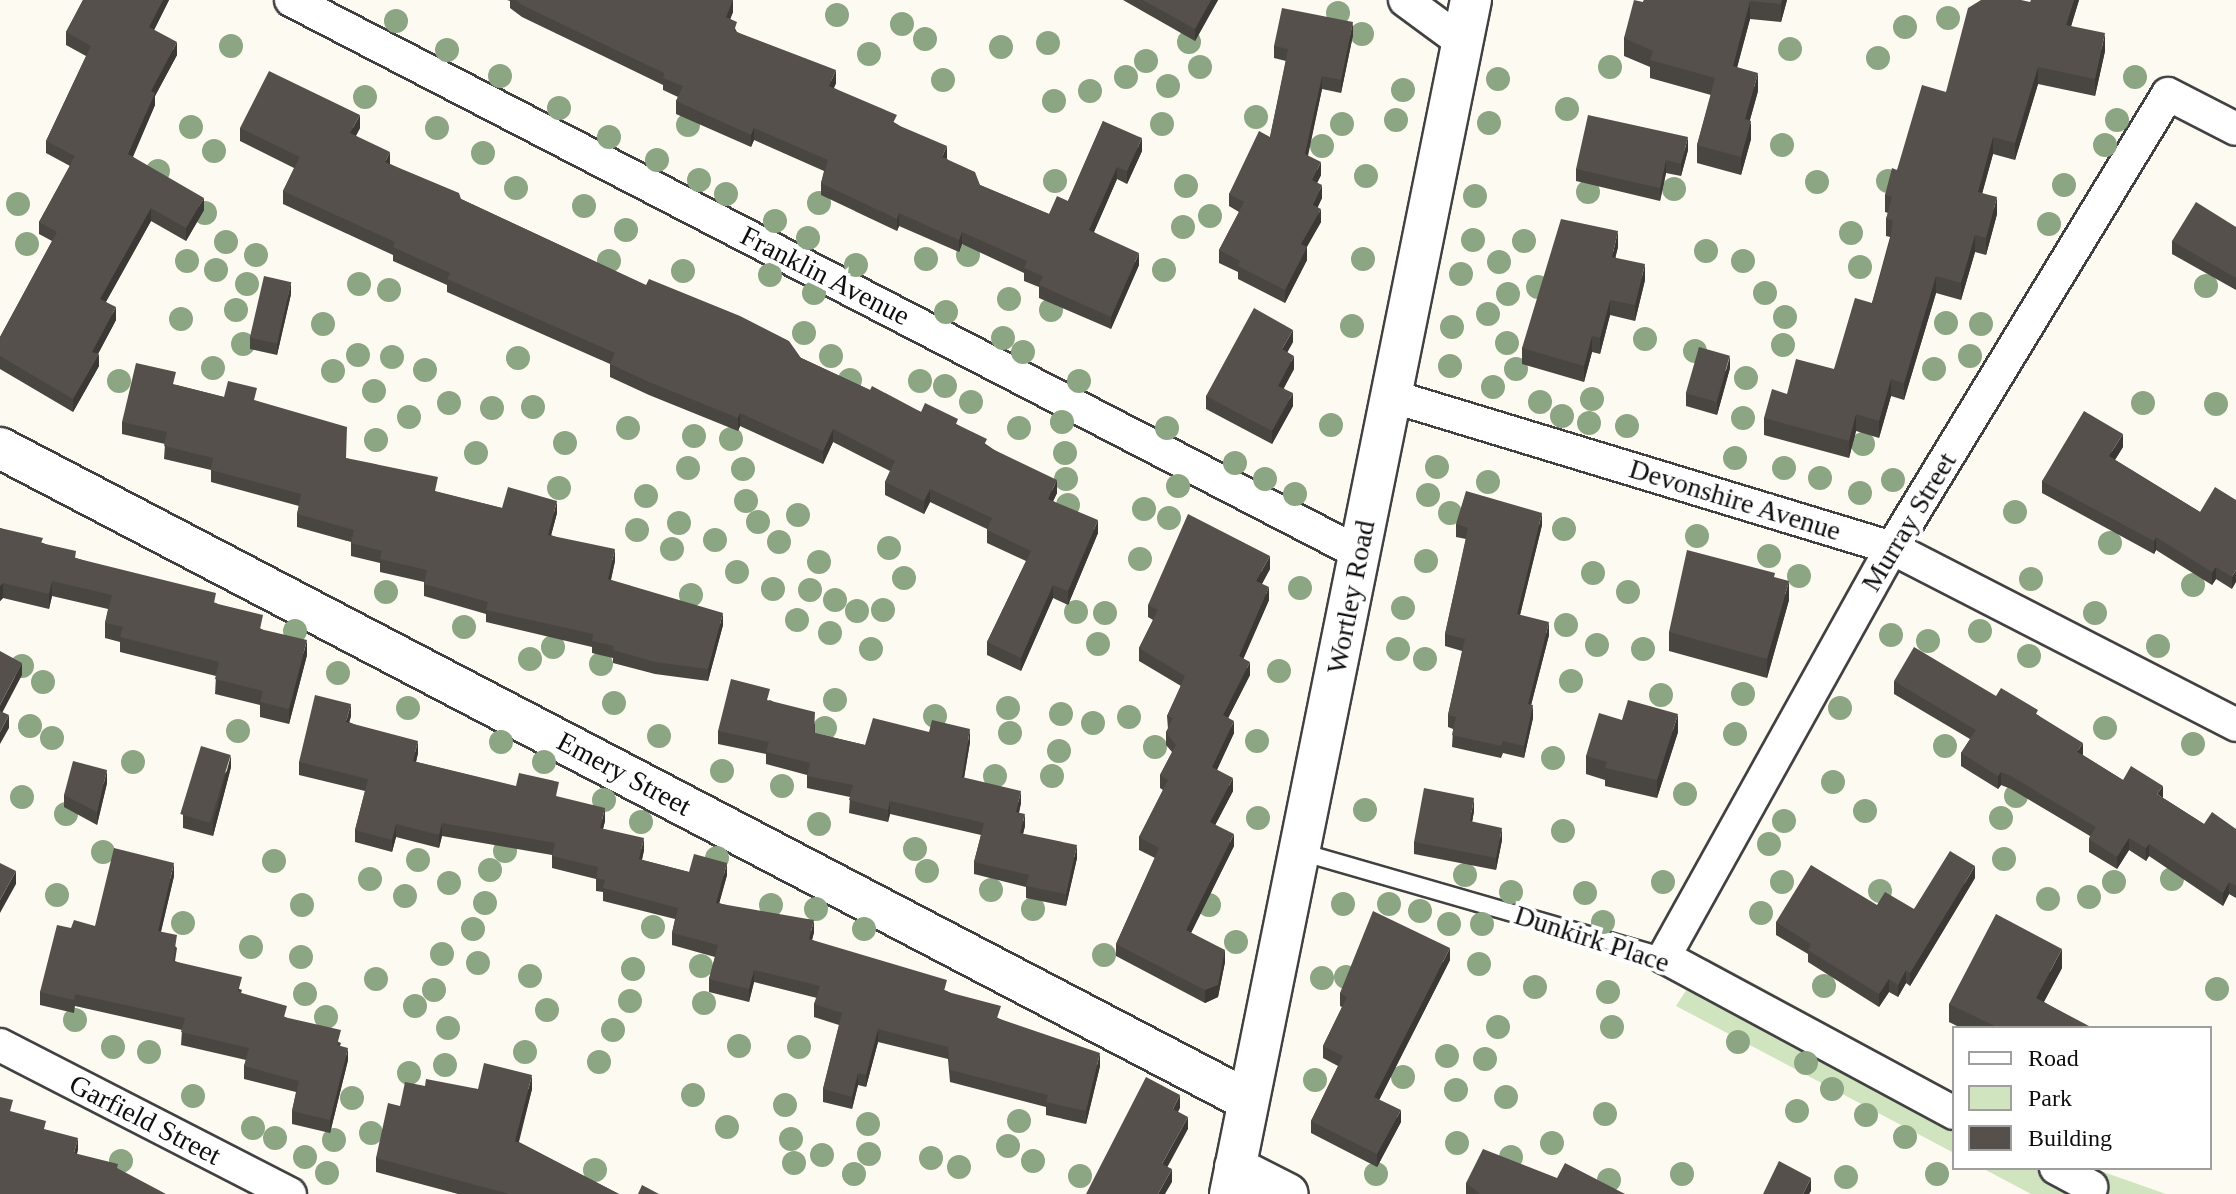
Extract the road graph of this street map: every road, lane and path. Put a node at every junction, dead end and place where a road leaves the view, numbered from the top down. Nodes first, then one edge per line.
1 (291, 0) edge
2 (1405, 0) edge
3 (1471, 0) edge
4 (1462, 42) junction
5 (2236, 129) edge
6 (1391, 396) junction
7 (0, 448) edge
8 (1892, 548) junction
9 (1359, 553) junction
10 (2236, 725) edge
11 (1299, 851) junction
12 (1664, 957) junction
13 (0, 1045) edge
14 (1247, 1100) junction
15 (1952, 1112) edge
16 (2060, 1170) edge
17 (1233, 1181) edge
18 (2091, 1187) dead end
19 (290, 1194) edge
20 (1288, 1194) edge

1 - 9 street, Franklin Avenue
2 - 4 street
3 - 4 street, Wortley Road
4 - 6 street, Wortley Road
5 - 8 street, Murray Street
6 - 8 street, Devonshire Avenue
6 - 9 street, Wortley Road
7 - 14 street, Emery Street
8 - 10 street, Devonshire Avenue
8 - 12 street, Murray Street
9 - 11 street, Wortley Road
11 - 12 lane, Dunkirk Place
11 - 14 street, Wortley Road
12 - 15 street, Dunkirk Place
13 - 19 street, Garfield Street
14 - 17 street, Wortley Road
16 - 18 street
17 - 20 street

